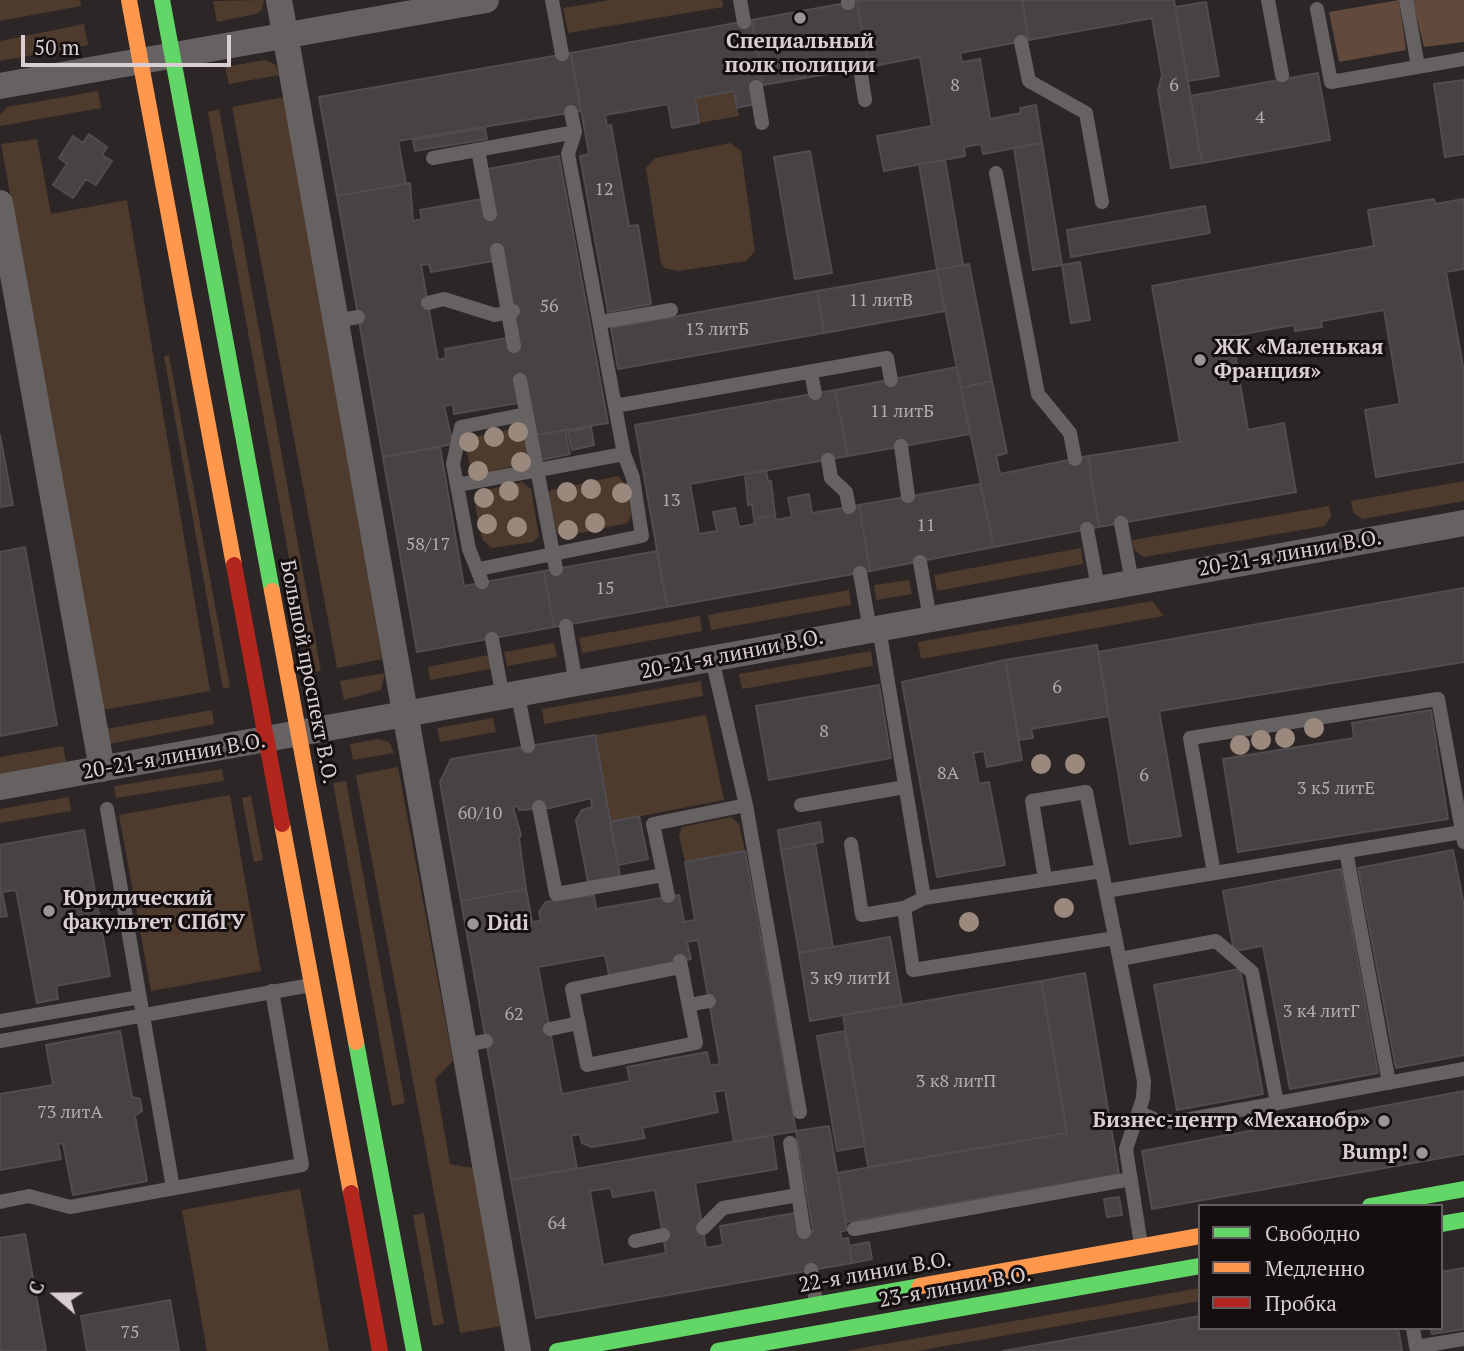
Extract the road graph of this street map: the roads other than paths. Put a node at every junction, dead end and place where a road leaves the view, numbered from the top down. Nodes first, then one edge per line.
1 (129, 0) edge
2 (162, 0) edge
3 (279, 0) edge
4 (552, 0) edge
5 (740, 0) edge
6 (1268, 0) edge
7 (1406, 0) edge
8 (478, 1) edge
9 (1317, 9) dead end
10 (744, 22) dead end
11 (285, 35) junction
12 (1021, 42) dead end
13 (172, 54) junction
14 (562, 54) dead end
15 (1464, 59) edge
16 (139, 60) junction
17 (1418, 66) junction
18 (860, 68) dead end
19 (1282, 75) dead end
20 (0, 86) edge
21 (756, 87) dead end
22 (865, 100) dead end
23 (571, 112) dead end
24 (762, 123) dead end
25 (575, 132) junction
26 (478, 150) junction
27 (433, 158) dead end
28 (996, 173) dead end
29 (1102, 202) dead end
30 (0, 203) edge
31 (490, 214) dead end
32 (497, 250) dead end
33 (428, 303) dead end
34 (671, 310) dead end
35 (510, 312) junction
36 (600, 322) junction
37 (514, 346) dead end
38 (811, 373) junction
39 (520, 380) dead end
40 (891, 380) dead end
41 (815, 393) dead end
42 (615, 407) junction
43 (526, 414) junction
44 (901, 446) dead end
45 (624, 454) junction
46 (1074, 459) dead end
47 (828, 460) dead end
48 (537, 471) junction
49 (457, 485) junction
50 (908, 496) dead end
51 (849, 507) dead end
52 (1121, 523) dead end
53 (1464, 523) edge
54 (1087, 529) dead end
55 (553, 554) junction
56 (920, 562) dead end
57 (556, 569) dead end
58 (860, 573) dead end
59 (1132, 582) junction
60 (1098, 588) junction
61 (930, 619) junction
62 (566, 626) dead end
63 (874, 629) junction
64 (492, 639) dead end
65 (712, 659) junction
66 (576, 684) junction
67 (511, 697) junction
68 (406, 716) junction
69 (297, 736) junction
70 (266, 741) junction
71 (528, 746) dead end
72 (102, 769) junction
73 (0, 787) edge
74 (905, 787) junction
75 (746, 805) junction
76 (801, 805) dead end
77 (539, 807) dead end
78 (107, 809) dead end
79 (1463, 837) edge
80 (851, 844) dead end
81 (1346, 851) junction
82 (1102, 871) junction
83 (1214, 873) junction
84 (663, 875) junction
85 (1045, 879) junction
86 (1106, 891) junction
87 (668, 897) dead end
88 (924, 898) junction
89 (904, 908) junction
90 (1115, 938) junction
91 (1120, 959) junction
92 (312, 984) junction
93 (272, 991) junction
94 (140, 997) junction
95 (709, 1001) dead end
96 (689, 1005) junction
97 (143, 1014) junction
98 (0, 1021) edge
99 (579, 1023) junction
100 (550, 1029) dead end
101 (0, 1041) edge
102 (1464, 1069) edge
103 (1389, 1083) junction
104 (1277, 1104) junction
105 (800, 1112) dead end
106 (1139, 1112) junction
107 (790, 1143) dead end
108 (1131, 1179) junction
109 (173, 1188) junction
110 (1464, 1189) edge
111 (798, 1195) junction
112 (0, 1202) edge
113 (1381, 1204) edge
114 (1464, 1220) edge
115 (1443, 1224) edge
116 (703, 1228) dead end
117 (854, 1229) dead end
118 (804, 1232) dead end
119 (663, 1235) dead end
120 (1198, 1236) edge
121 (635, 1241) dead end
122 (1141, 1247) junction
123 (1198, 1266) edge
124 (811, 1270) dead end
125 (1146, 1276) junction
126 (816, 1305) junction
127 (1413, 1330) edge
128 (1464, 1339) edge
129 (380, 1351) edge
130 (414, 1351) edge
131 (519, 1351) edge
132 (557, 1351) edge
133 (718, 1351) edge

1 - 16 main road
2 - 13 main road, Большой проспект В.О.
3 - 11 street
4 - 14 lane
5 - 10 lane
6 - 19 lane
7 - 17 lane
8 - 11 street
9 - 17 lane
11 - 13 street
11 - 68 street
12 - 29 lane
13 - 16 street
13 - 69 main road, Большой проспект В.О.
15 - 17 lane
16 - 20 street
16 - 70 main road
18 - 22 lane
21 - 24 lane
23 - 25 lane
25 - 26 lane
25 - 36 lane
26 - 27 lane
26 - 31 lane
28 - 46 lane
30 - 72 street
32 - 35 lane
33 - 35 lane
34 - 36 lane
35 - 37 lane
36 - 42 lane
38 - 40 lane
38 - 41 lane
38 - 42 lane
39 - 43 lane
42 - 45 lane
43 - 48 lane
43 - 49 lane
44 - 50 lane
45 - 48 lane
45 - 55 lane
47 - 51 lane
48 - 49 lane
48 - 55 lane
49 - 55 lane
52 - 59 lane
53 - 59 street, 20-21-я линии В.О.
54 - 60 lane
55 - 57 lane
56 - 61 lane
58 - 63 lane
59 - 60 street, 20-21-я линии В.О.
60 - 61 street, 20-21-я линии В.О.
61 - 63 street, 20-21-я линии В.О.
62 - 66 lane
63 - 65 street, 20-21-я линии В.О.
63 - 74 lane
64 - 67 lane
65 - 66 street, 20-21-я линии В.О.
65 - 75 lane
66 - 67 street, 20-21-я линии В.О.
67 - 68 street, 20-21-я линии В.О.
67 - 71 lane
68 - 69 street, 20-21-я линии В.О.
68 - 131 street
69 - 70 street, 20-21-я линии В.О.
69 - 130 main road, Большой проспект В.О.
70 - 72 street, 20-21-я линии В.О.
70 - 92 main road
72 - 73 street, 20-21-я линии В.О.
74 - 76 lane
74 - 88 lane
75 - 84 lane
75 - 105 lane
77 - 84 lane
78 - 94 lane
79 - 81 lane
79 - 83 lane
80 - 89 lane
81 - 83 lane
81 - 103 lane
82 - 85 lane
82 - 85 lane
82 - 86 lane
83 - 86 lane
84 - 87 lane
85 - 88 lane
86 - 90 lane
88 - 89 lane
89 - 90 lane
90 - 91 lane
91 - 104 lane
91 - 106 lane
92 - 93 lane
92 - 129 main road
93 - 97 lane
93 - 109 lane
94 - 97 lane
94 - 98 lane
95 - 96 lane
96 - 99 lane
96 - 99 lane
97 - 101 lane
97 - 109 lane
99 - 100 lane
102 - 103 lane
103 - 104 lane
104 - 106 lane
106 - 108 lane
107 - 111 lane
108 - 117 lane
108 - 122 lane
109 - 112 lane
110 - 113 main road
111 - 116 lane
111 - 118 lane
114 - 115 main road
119 - 121 lane
120 - 122 main road, 22-я линии В.О.
122 - 125 lane
122 - 126 main road, 22-я линии В.О.
123 - 125 main road, 23-я линии В.О.
124 - 126 lane
125 - 133 main road, 23-я линии В.О.
126 - 132 main road, 22-я линии В.О.
127 - 128 lane

